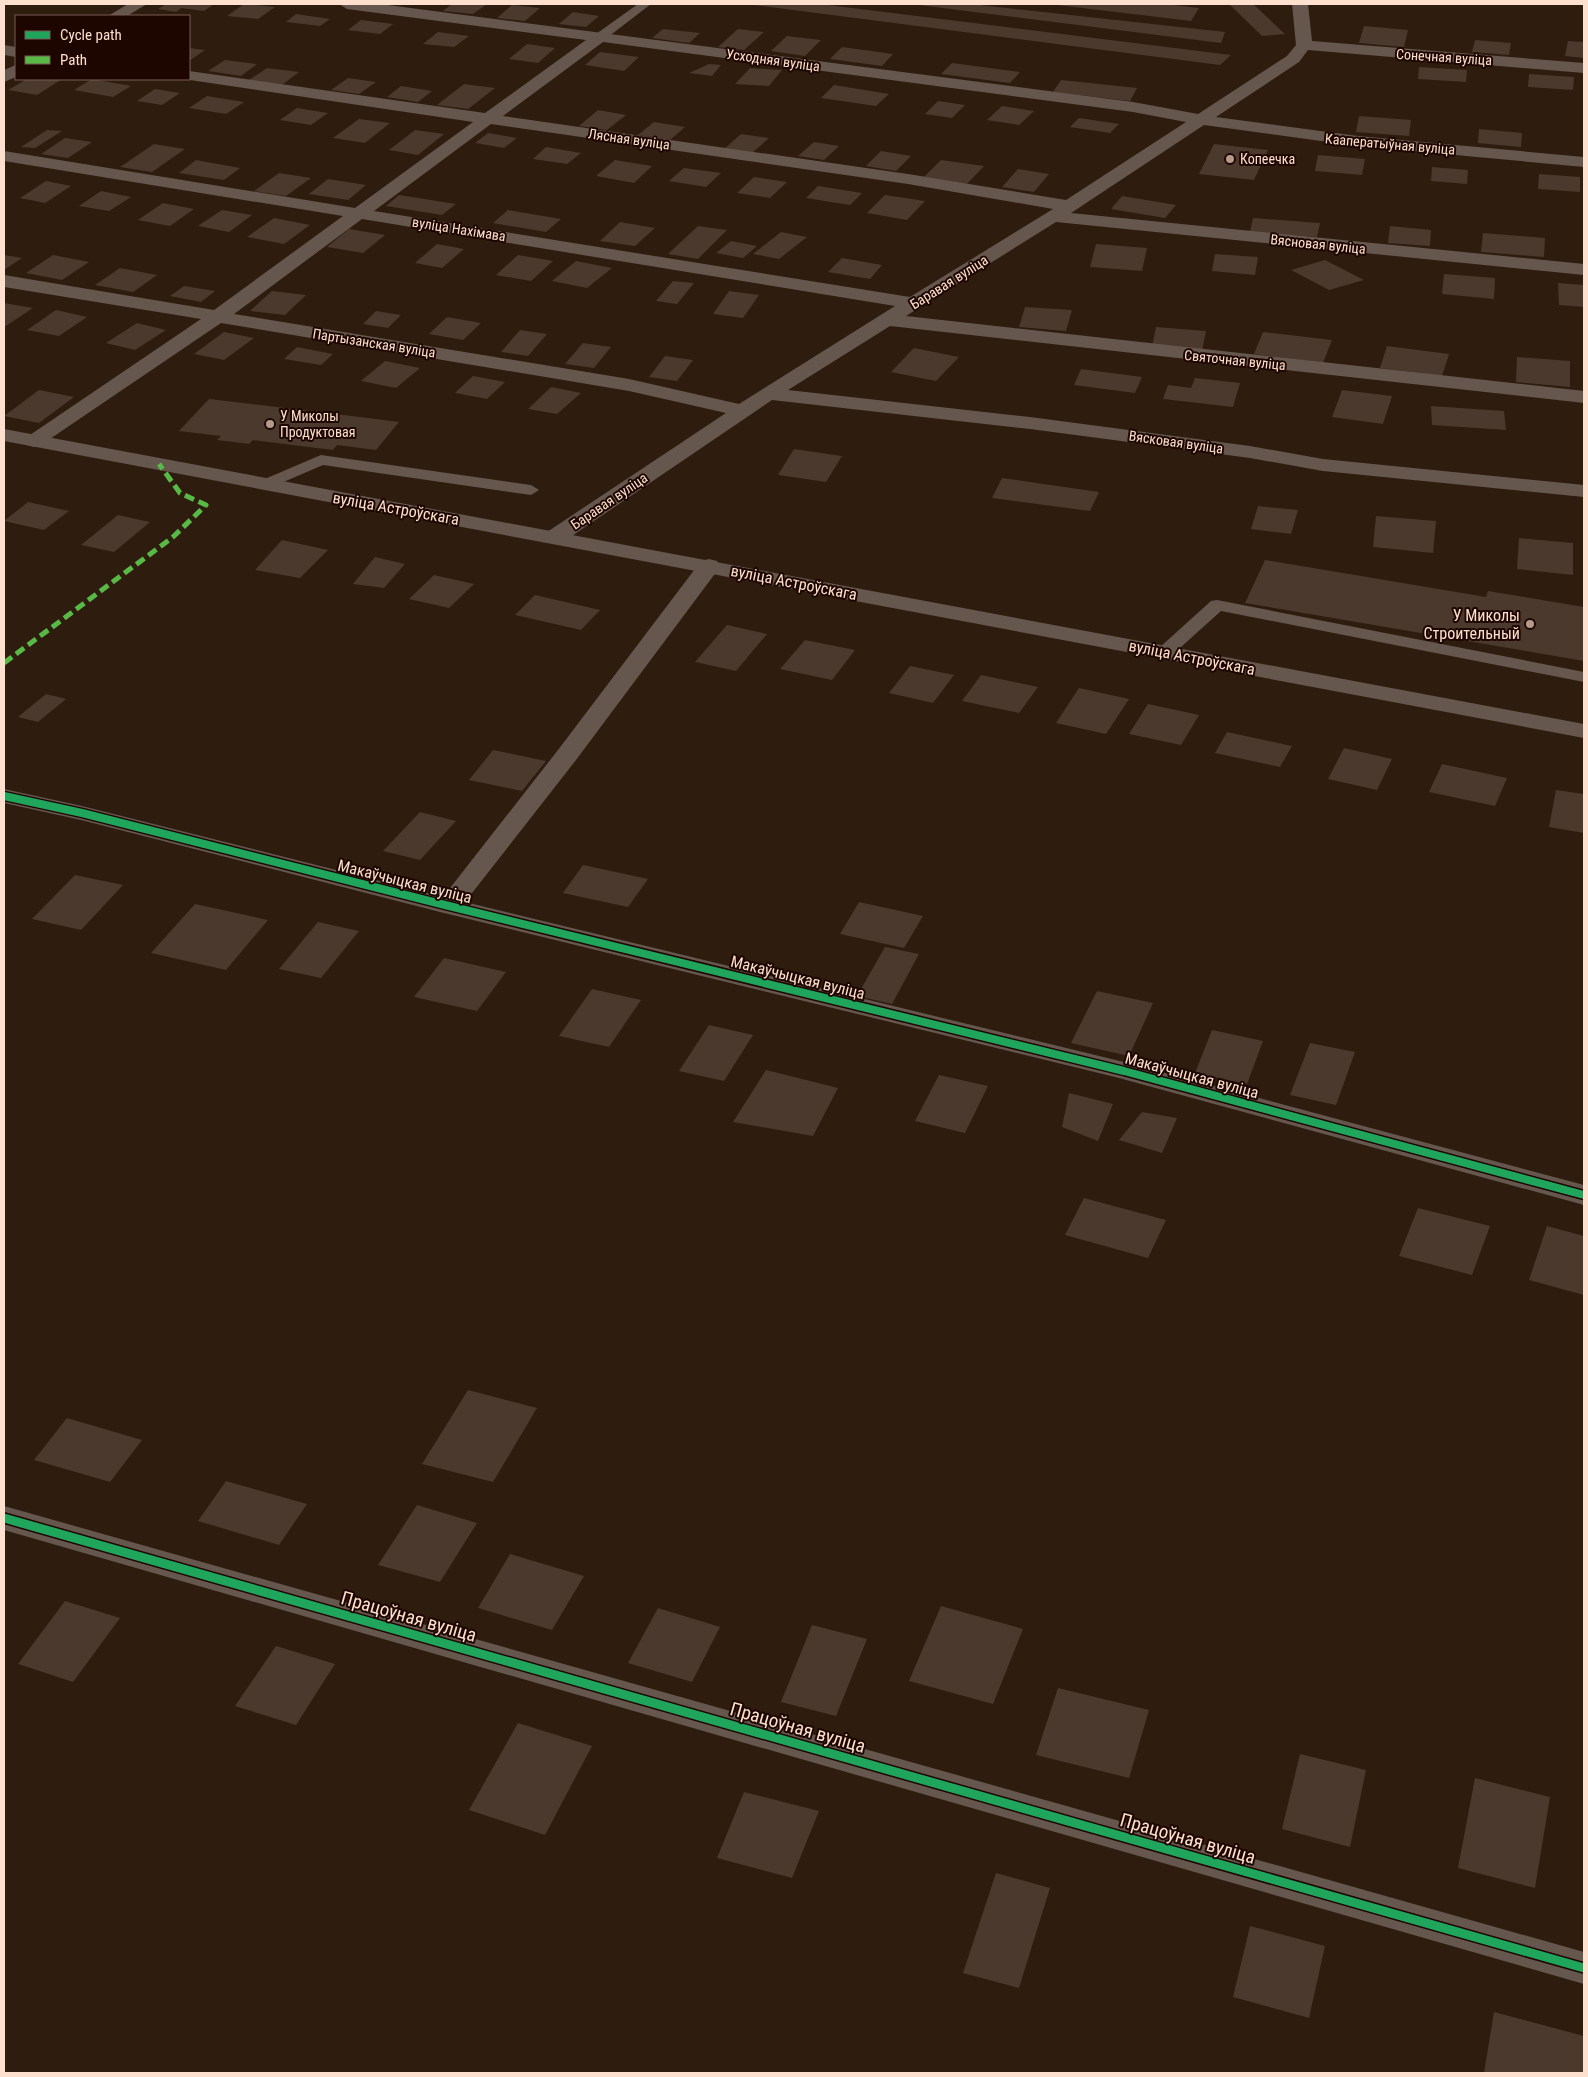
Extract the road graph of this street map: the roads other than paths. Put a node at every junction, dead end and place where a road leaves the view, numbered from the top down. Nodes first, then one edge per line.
1 (139, 4) edge
2 (348, 4) edge
3 (645, 4) edge
4 (1300, 4) edge
5 (118, 15) edge
6 (600, 37) junction
7 (1304, 45) junction
8 (1584, 68) edge
9 (15, 71) edge
10 (190, 76) edge
11 (4, 77) edge
12 (485, 119) junction
13 (1197, 121) junction
14 (4, 156) edge
15 (1584, 162) edge
16 (1069, 206) junction
17 (360, 213) junction
18 (1052, 216) junction
19 (1584, 270) edge
20 (4, 282) edge
21 (915, 304) junction
22 (217, 317) junction
23 (887, 320) junction
24 (768, 394) junction
25 (1584, 397) edge
26 (743, 411) junction
27 (4, 435) edge
28 (34, 441) junction
29 (266, 484) junction
30 (531, 490) dead end
31 (1584, 491) edge
32 (555, 537) junction
33 (709, 566) junction
34 (1165, 652) junction
35 (1584, 677) edge
36 (1584, 731) edge
37 (4, 796) edge
38 (449, 906) junction
39 (1584, 1195) edge
40 (4, 1518) edge
41 (1584, 1968) edge

1 - 5 street
2 - 6 street, Усходняя вуліца
3 - 6 lane
4 - 7 street
6 - 12 street
6 - 13 street, Усходняя вуліца
7 - 8 street, Сонечная вуліца
7 - 13 street, Баравая вуліца
9 - 11 street
10 - 12 street, Лясная вуліца
12 - 16 street, Лясная вуліца
12 - 17 street
13 - 15 street, Кааператыўная вуліца
13 - 16 street, Баравая вуліца
14 - 17 street, вуліца Нахімава
16 - 18 street, Баравая вуліца
17 - 21 street, вуліца Нахімава
17 - 22 street
18 - 19 street, Вясновая вуліца
18 - 21 street, Баравая вуліца
20 - 22 street, Партызанская вуліца
21 - 23 street, Баравая вуліца
22 - 26 street, Партызанская вуліца
22 - 28 street
23 - 24 street, Баравая вуліца
23 - 25 street, Святочная вуліца
24 - 26 street, Баравая вуліца
24 - 31 street, Вясковая вуліца
26 - 32 street, Баравая вуліца
27 - 28 street, вуліца Астроўскага
28 - 29 street, вуліца Астроўскага
29 - 30 lane
29 - 32 street, вуліца Астроўскага
32 - 33 street, вуліца Астроўскага
33 - 34 street, вуліца Астроўскага
33 - 38 street
34 - 35 lane
34 - 36 street, вуліца Астроўскага
37 - 38 street, Макаўчыцкая вуліца
38 - 39 street, Макаўчыцкая вуліца
40 - 41 street, Працоўная вуліца

